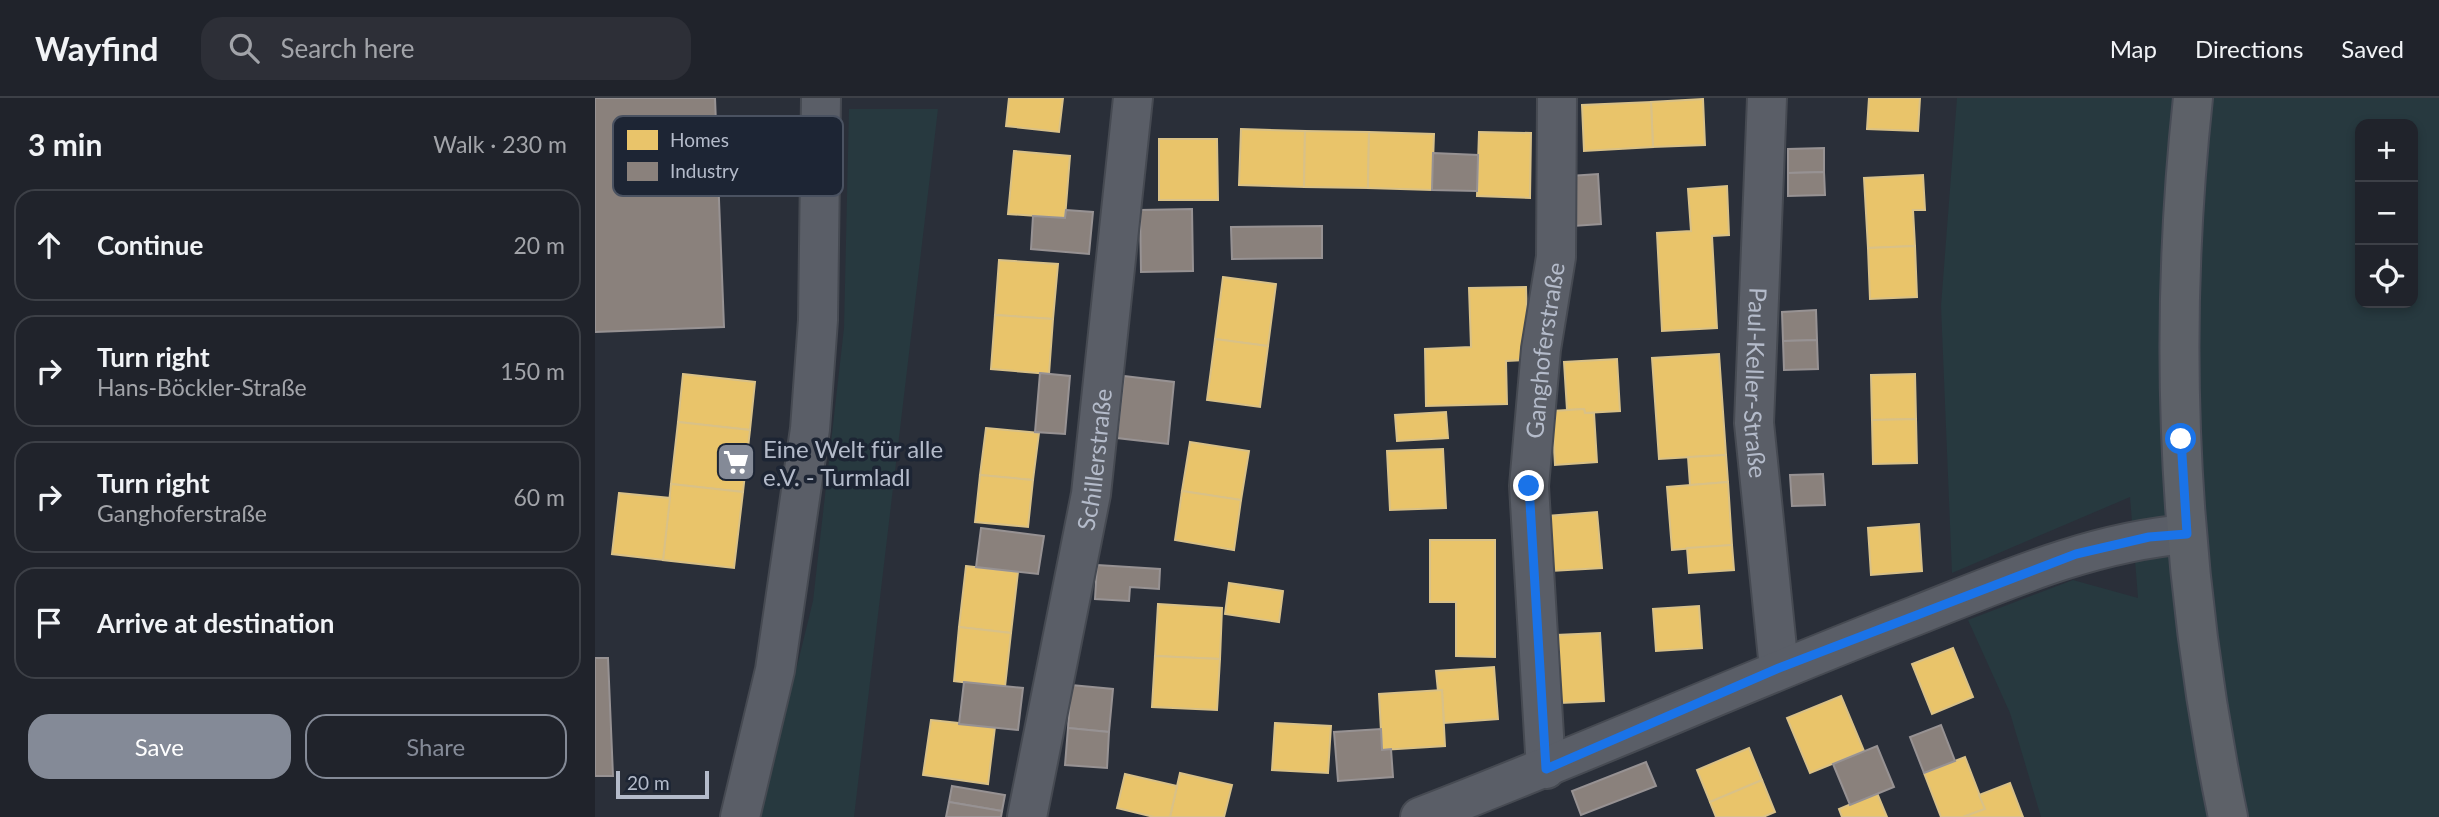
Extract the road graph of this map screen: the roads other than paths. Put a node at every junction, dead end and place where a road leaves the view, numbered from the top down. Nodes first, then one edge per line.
1 (821, 98) edge
2 (1133, 98) edge
3 (1557, 98) edge
4 (1767, 98) edge
5 (2193, 98) edge
6 (821, 116) edge
7 (820, 196) edge
8 (2187, 534) junction
9 (1779, 668) junction
10 (1546, 769) junction
11 (740, 817) edge
12 (1027, 817) edge
13 (1420, 817) edge
14 (2228, 817) edge

1 - 6 street
2 - 12 street, Schillerstraße
3 - 10 street, Ganghoferstraße
4 - 9 street, Paul-Keller-Straße
5 - 8 main road
7 - 11 street
8 - 9 street
8 - 14 main road
9 - 10 street
10 - 13 street

